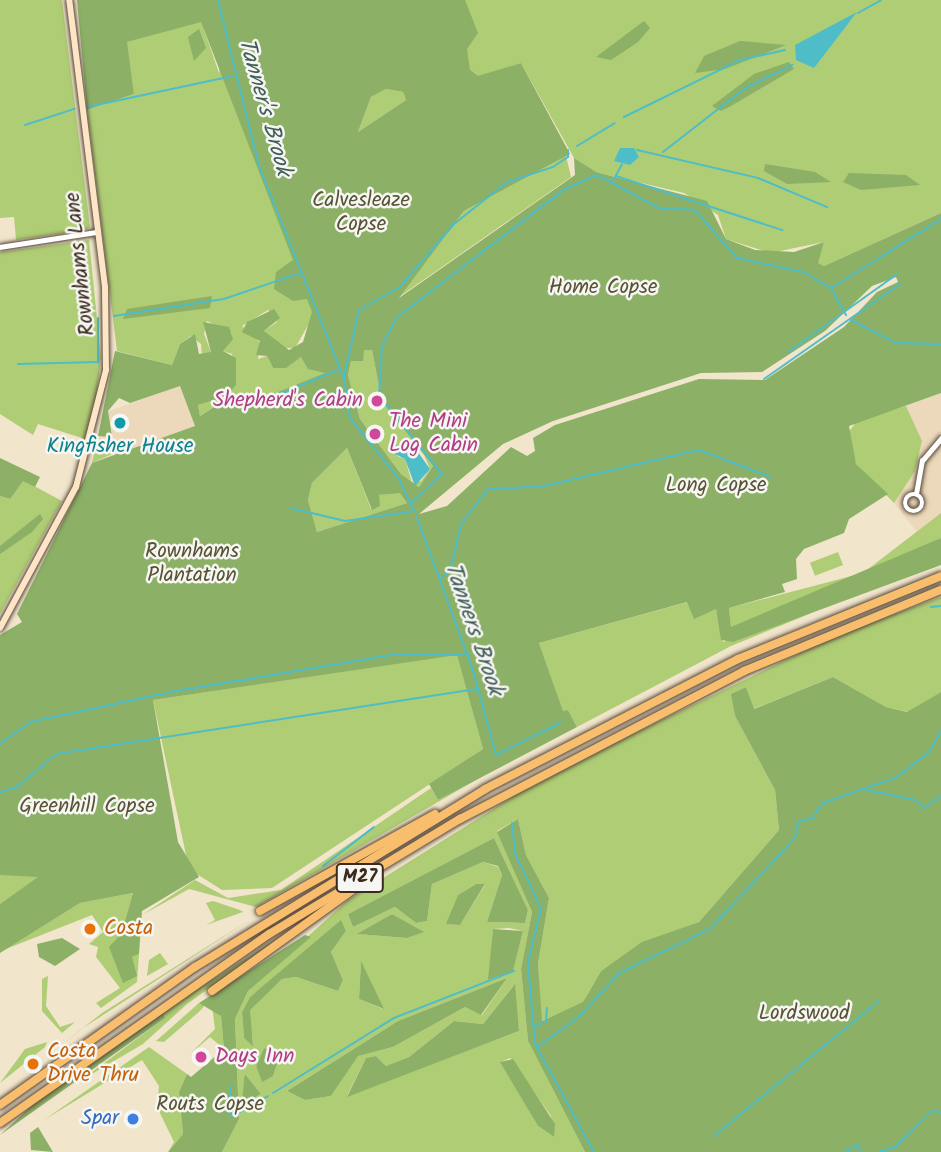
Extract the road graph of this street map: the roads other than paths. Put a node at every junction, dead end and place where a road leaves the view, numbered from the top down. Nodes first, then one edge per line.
1 (69, 0) edge
2 (97, 232) junction
3 (0, 247) edge
4 (941, 438) edge
5 (916, 494) junction
6 (941, 576) edge
7 (941, 590) edge
8 (0, 628) edge
9 (485, 789) junction
10 (389, 860) junction
11 (260, 911) dead end
12 (212, 991) dead end
13 (0, 1105) edge
14 (0, 1123) edge

1 - 2 street, Rownhams Lane
2 - 3 street
2 - 8 street, Rownhams Lane
4 - 5 street
5 - 5 street
6 - 9 highway, M27
7 - 10 highway, M27
9 - 11 highway, M27
9 - 13 highway, M27
10 - 12 highway, M27
10 - 14 highway, M27

